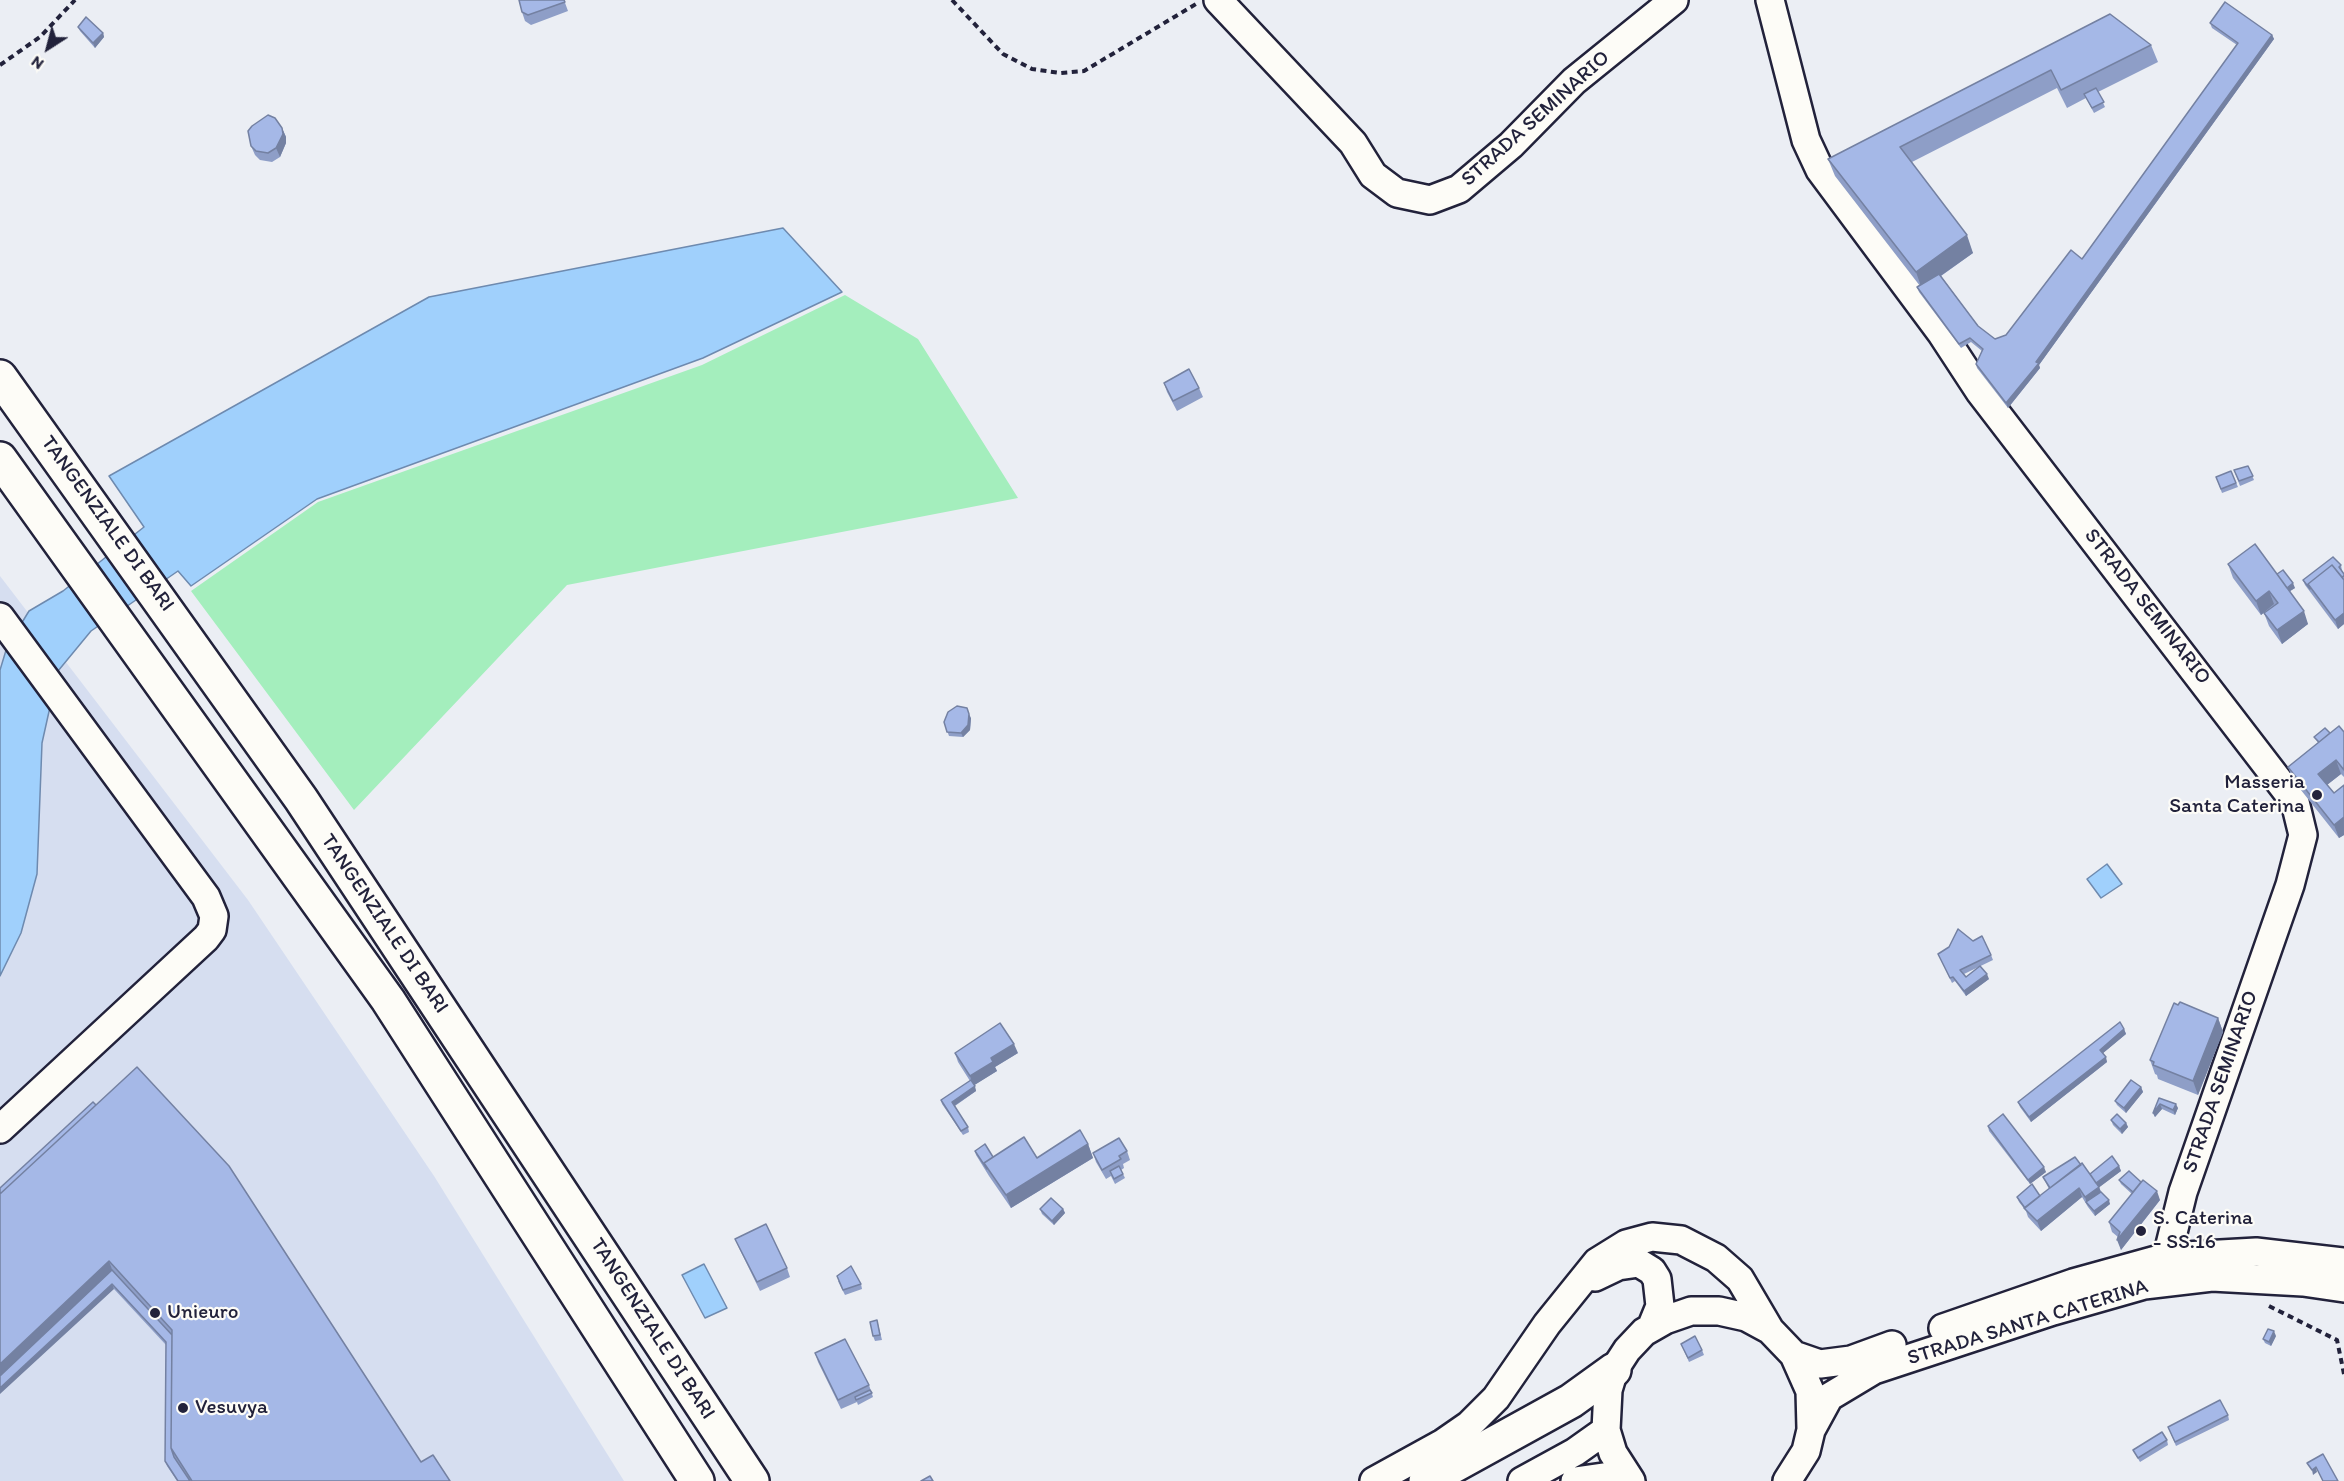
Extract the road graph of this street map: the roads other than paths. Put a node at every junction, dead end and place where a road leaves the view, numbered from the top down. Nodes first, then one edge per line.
1 (1218, 0) edge
2 (1674, 0) edge
3 (1770, 0) edge
4 (0, 377) edge
5 (0, 459) edge
6 (5, 624) edge
7 (0, 1129) edge
8 (2168, 1257) junction
9 (2344, 1262) edge
10 (1577, 1285) junction
11 (2344, 1288) edge
12 (1651, 1328) junction
13 (1770, 1330) junction
14 (1794, 1355) junction
15 (1614, 1370) junction
16 (1606, 1430) junction
17 (1809, 1440) junction
18 (750, 1476) edge
19 (1628, 1477) edge
20 (697, 1481) edge
21 (1374, 1481) edge
22 (1426, 1481) edge
23 (1522, 1481) edge
24 (1575, 1481) edge
25 (1787, 1481) edge
26 (1810, 1481) edge

1 - 2 street, STRADA SEMINARIO
3 - 8 street, STRADA SEMINARIO
4 - 18 highway, TANGENZIALE DI BARI
5 - 20 highway, TANGENZIALE DI BARI
6 - 7 street
8 - 9 street, STRADA SANTA CATERINA
8 - 14 street, STRADA SANTA CATERINA
10 - 12 street
10 - 13 street
10 - 21 street
11 - 17 street, STRADA SANTA CATERINA
12 - 13 street, STRADA SANTA CATERINA
12 - 15 street, STRADA SANTA CATERINA
13 - 14 street, STRADA SANTA CATERINA
14 - 17 street, STRADA SANTA CATERINA
15 - 16 street, STRADA SANTA CATERINA
15 - 22 highway
16 - 19 street, STRADA SANTA CATERINA
16 - 23 street
17 - 25 street, STRADA SANTA CATERINA
17 - 26 street
19 - 24 street, STRADA SANTA CATERINA

